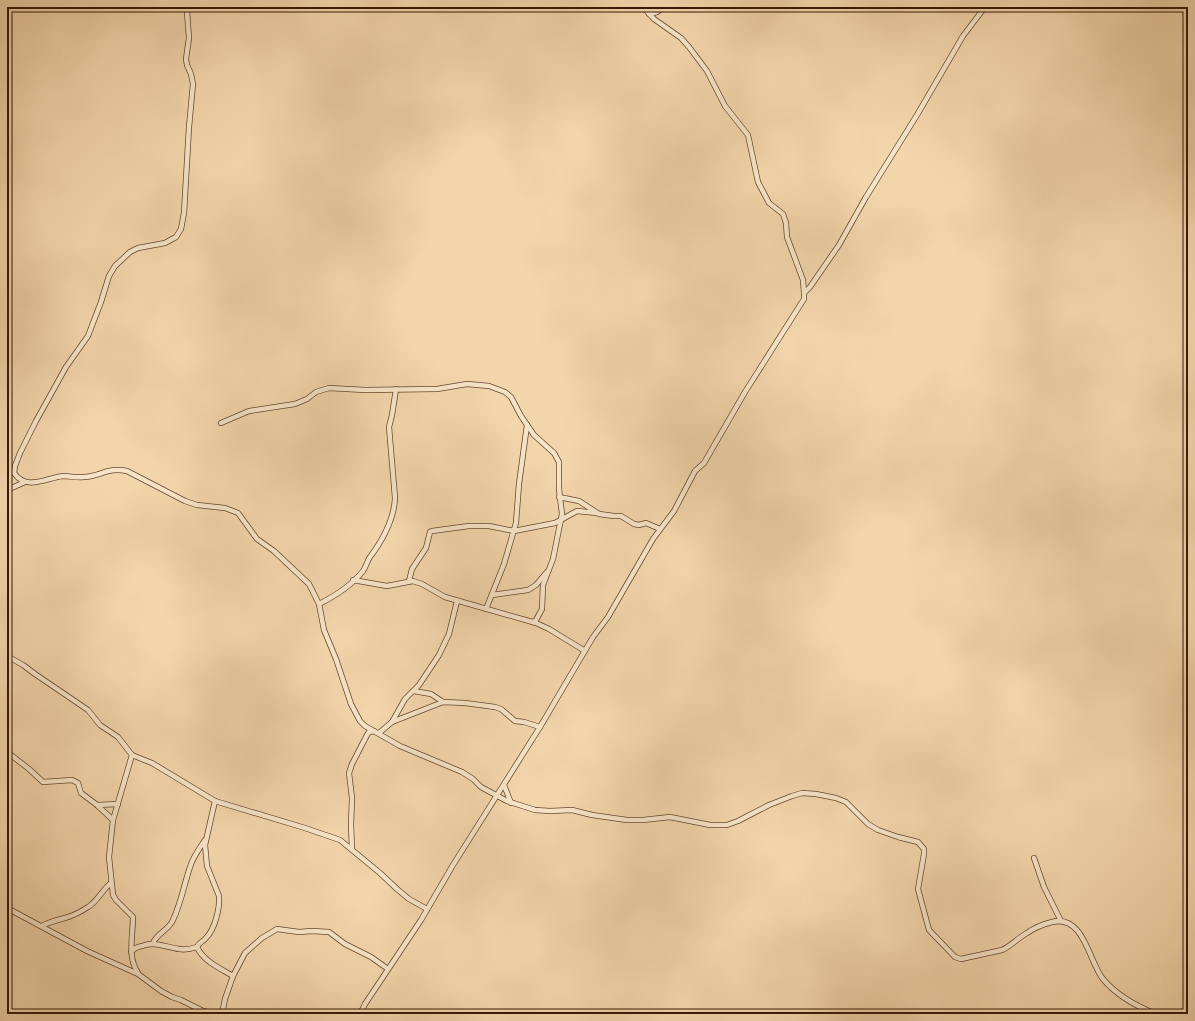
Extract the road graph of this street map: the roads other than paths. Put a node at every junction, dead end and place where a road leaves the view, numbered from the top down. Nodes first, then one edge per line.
1 (188, 7) edge
2 (643, 7) edge
3 (664, 7) edge
4 (985, 7) edge
5 (649, 14) junction
6 (803, 280) junction
7 (810, 287) junction
8 (804, 293) junction
9 (396, 389) junction
10 (221, 423) dead end
11 (527, 425) junction
12 (26, 482) junction
13 (7, 490) edge
14 (559, 496) junction
15 (597, 513) junction
16 (560, 521) junction
17 (660, 529) junction
18 (514, 531) junction
19 (548, 571) junction
20 (353, 580) junction
21 (409, 581) junction
22 (492, 595) junction
23 (456, 601) junction
24 (319, 604) junction
25 (486, 609) junction
26 (533, 622) junction
27 (585, 651) junction
28 (7, 656) edge
29 (414, 691) junction
30 (443, 702) junction
31 (392, 722) junction
32 (540, 727) junction
33 (376, 732) junction
34 (7, 752) edge
35 (132, 755) junction
36 (504, 785) junction
37 (497, 796) junction
38 (215, 801) junction
39 (511, 803) junction
40 (118, 804) junction
41 (97, 805) junction
42 (113, 820) junction
43 (205, 840) junction
44 (352, 849) junction
45 (1034, 858) dead end
46 (111, 883) junction
47 (7, 908) edge
48 (426, 909) junction
49 (1061, 921) junction
50 (42, 926) junction
51 (153, 943) junction
52 (197, 947) junction
53 (131, 952) junction
54 (388, 969) junction
55 (138, 974) junction
56 (233, 976) junction
57 (214, 1014) edge
58 (222, 1014) edge
59 (360, 1014) edge
60 (1156, 1014) edge

1 - 12 street
2 - 5 street
3 - 5 street
4 - 7 street
5 - 6 street
6 - 7 street
6 - 8 street
7 - 8 street
8 - 17 street
9 - 10 street
9 - 11 street
9 - 20 street
11 - 14 street
11 - 18 street
12 - 13 street
12 - 24 street
14 - 15 street
14 - 16 street
15 - 16 street
15 - 17 street
16 - 18 street
16 - 19 street
17 - 27 street
18 - 21 street
18 - 22 street
19 - 22 street
19 - 26 street
20 - 21 street
20 - 24 street
21 - 23 street
22 - 25 street
23 - 25 street
23 - 29 street
24 - 33 street
25 - 26 street
26 - 27 street
27 - 32 street
28 - 35 street
29 - 30 street
29 - 31 street
30 - 31 street
30 - 32 street
31 - 33 street
32 - 36 street
33 - 37 street
33 - 44 street
34 - 41 street
35 - 38 street
35 - 40 street
36 - 37 street
36 - 39 street
37 - 39 street
37 - 48 street
38 - 43 street
38 - 44 street
39 - 49 street
40 - 41 street
40 - 42 street
41 - 42 street
42 - 46 street
43 - 51 street
43 - 52 street
44 - 48 street
45 - 49 street
46 - 50 street
46 - 53 street
47 - 50 street
48 - 54 street
49 - 60 street
50 - 55 street
51 - 52 street
51 - 53 street
52 - 56 street
53 - 55 street
54 - 56 street
54 - 59 street
55 - 57 street
56 - 58 street

